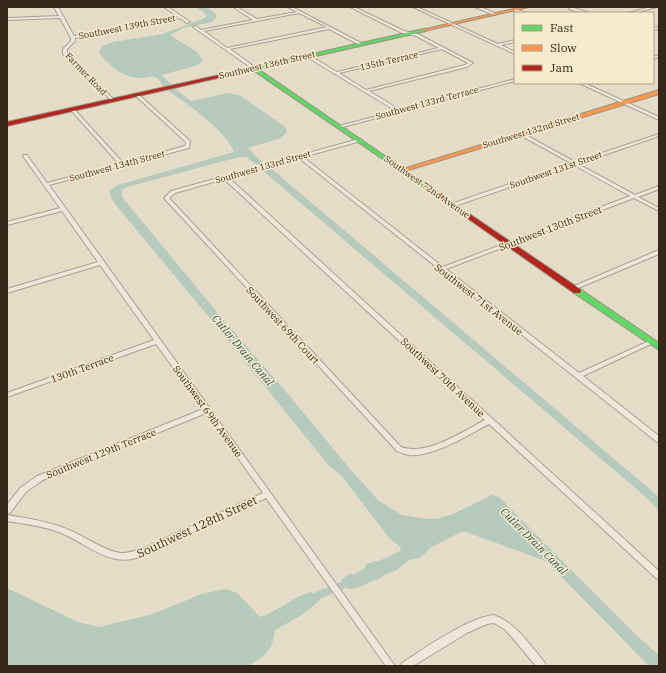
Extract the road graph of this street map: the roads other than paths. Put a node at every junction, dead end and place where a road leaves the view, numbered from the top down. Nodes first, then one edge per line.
1 (56, 7) edge
2 (166, 7) edge
3 (235, 7) edge
4 (290, 7) edge
5 (352, 7) edge
6 (415, 7) edge
7 (477, 7) edge
8 (527, 7) edge
9 (655, 7) edge
10 (570, 8) edge
11 (519, 11) edge
12 (300, 12) junction
13 (583, 12) edge
14 (634, 12) edge
15 (495, 14) junction
16 (61, 17) junction
17 (181, 17) junction
18 (7, 19) edge
19 (257, 21) junction
20 (188, 22) dead end
21 (452, 24) junction
22 (195, 27) dead end
23 (329, 28) junction
24 (201, 31) junction
25 (410, 33) junction
26 (73, 37) junction
27 (514, 41) edge
28 (361, 44) junction
29 (498, 45) junction
30 (443, 48) junction
31 (227, 49) junction
32 (514, 53) edge
33 (308, 56) junction
34 (254, 68) junction
35 (336, 73) junction
36 (514, 80) edge
37 (583, 84) edge
38 (365, 91) junction
39 (659, 92) edge
40 (137, 95) junction
41 (112, 100) junction
42 (624, 103) junction
43 (72, 109) junction
44 (398, 111) junction
45 (659, 119) edge
46 (7, 124) edge
47 (340, 127) junction
48 (521, 134) junction
49 (659, 135) edge
50 (359, 140) junction
51 (25, 156) dead end
52 (300, 157) junction
53 (574, 163) junction
54 (122, 165) junction
55 (403, 170) junction
56 (226, 178) junction
57 (45, 185) junction
58 (659, 187) edge
59 (168, 195) joint
60 (634, 196) junction
61 (453, 205) junction
62 (62, 209) junction
63 (659, 210) edge
64 (7, 224) edge
65 (509, 244) junction
66 (659, 252) edge
67 (101, 262) junction
68 (441, 269) junction
69 (574, 288) junction
70 (7, 291) edge
71 (655, 340) edge
72 (158, 341) junction
73 (659, 347) edge
74 (578, 376) junction
75 (7, 395) edge
76 (207, 410) junction
77 (490, 420) junction
78 (659, 440) edge
79 (268, 494) junction
80 (7, 511) edge
81 (7, 518) edge
82 (659, 576) edge
83 (391, 666) edge
84 (405, 666) edge
85 (542, 666) edge

1 - 16 street, Farmer Road
2 - 17 street
3 - 19 street
4 - 12 street
5 - 25 street
6 - 21 street
7 - 15 street
8 - 11 street, Southwest 136th Street
9 - 14 street
10 - 13 street
11 - 15 street, Southwest 136th Street
12 - 19 street
12 - 23 street
15 - 21 street, Southwest 136th Street
16 - 18 street
16 - 26 street, Farmer Road
17 - 20 street
17 - 26 street, Southwest 139th Street
19 - 24 street
21 - 25 street, Southwest 136th Street
21 - 29 street
22 - 24 street, Southwest 72nd Avenue
23 - 28 street
23 - 31 street
24 - 31 street, Southwest 72nd Avenue
25 - 28 street, Southwest 136th Street
25 - 30 street
26 - 41 street, Farmer Road
27 - 29 street
28 - 33 street, Southwest 136th Street
29 - 32 street
30 - 35 street, 135th Terrace
30 - 38 street
31 - 34 street, Southwest 72nd Avenue
33 - 34 street, Southwest 136th Street
33 - 35 street
34 - 40 street, Southwest 136th Street
34 - 47 street, Southwest 72nd Avenue
35 - 38 street
36 - 44 street, Southwest 133rd Terrace
37 - 42 street
38 - 44 street
39 - 42 street, Southwest 132nd Street
40 - 41 street, Southwest 136th Street
40 - 54 street, Southwest 134th Street
41 - 43 street, Southwest 136th Street
42 - 45 street
42 - 48 street, Southwest 132nd Street
43 - 46 street, Southwest 136th Street
43 - 54 street
44 - 47 street, Southwest 133rd Terrace
47 - 50 street, Southwest 72nd Avenue
48 - 53 street
48 - 55 street, Southwest 132nd Street
49 - 53 street, Southwest 131st Street
50 - 52 street, Southwest 133rd Street
50 - 55 street, Southwest 72nd Avenue
51 - 57 street, Southwest 69th Avenue
52 - 56 street, Southwest 133rd Street
52 - 68 street, Southwest 71st Avenue
53 - 60 street
53 - 61 street, Southwest 131st Street
54 - 57 street, Southwest 134th Street
55 - 61 street, Southwest 72nd Avenue
56 - 59 street, Southwest 133rd Street
56 - 77 street, Southwest 70th Avenue
57 - 62 street, Southwest 69th Avenue
58 - 60 street, Southwest 130th Street
59 - 77 street, Southwest 69th Court
60 - 63 street
60 - 65 street, Southwest 130th Street
61 - 65 street, Southwest 72nd Avenue
62 - 64 street
62 - 67 street, Southwest 69th Avenue
65 - 68 street, Southwest 130th Street
65 - 69 street, Southwest 72nd Avenue
66 - 69 street
67 - 70 street
67 - 72 street, Southwest 69th Avenue
68 - 74 street, Southwest 71st Avenue
69 - 71 street, Southwest 72nd Avenue
71 - 73 street, Southwest 72nd Avenue
71 - 74 street
72 - 75 street, 130th Terrace
72 - 76 street, Southwest 69th Avenue
74 - 78 street, Southwest 71st Avenue
76 - 79 street, Southwest 69th Avenue
76 - 80 street, Southwest 129th Terrace
77 - 82 street, Southwest 70th Avenue
79 - 81 street, Southwest 128th Street
79 - 83 street, Southwest 69th Avenue
84 - 85 street

